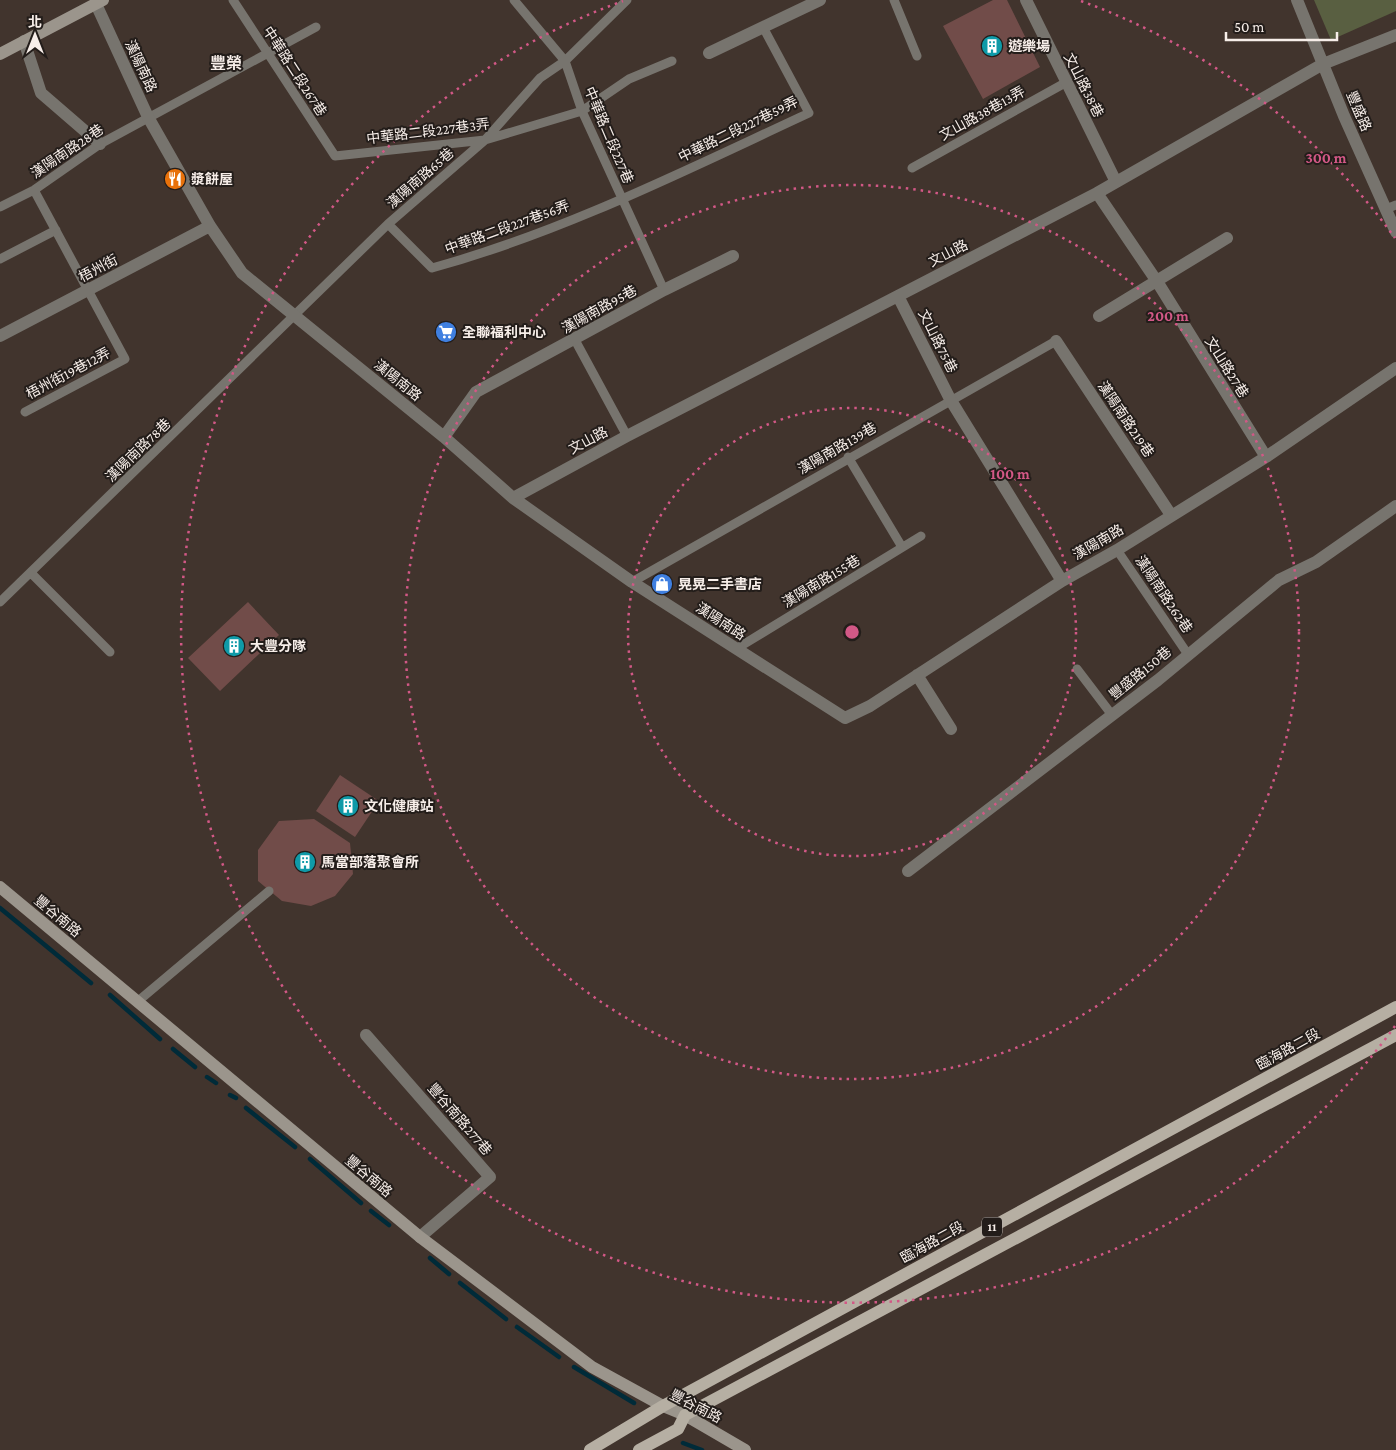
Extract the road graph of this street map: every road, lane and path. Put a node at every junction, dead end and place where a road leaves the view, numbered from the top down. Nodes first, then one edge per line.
1 (233, 0) edge
2 (514, 0) edge
3 (627, 0) edge
4 (820, 0) edge
5 (894, 0) edge
6 (1026, 0) edge
7 (1297, 0) edge
8 (97, 1) edge
9 (316, 27) dead end
10 (763, 27) junction
11 (1396, 35) edge
12 (24, 41) junction
13 (267, 53) junction
14 (709, 53) dead end
15 (0, 54) edge
16 (917, 56) dead end
17 (565, 61) junction
18 (672, 61) dead end
19 (1323, 64) junction
20 (1065, 83) junction
21 (582, 111) junction
22 (148, 117) junction
23 (485, 140) junction
24 (100, 144) junction
25 (335, 156) joint
26 (912, 168) dead end
27 (1116, 182) junction
28 (34, 190) junction
29 (1096, 193) junction
30 (621, 200) junction
31 (0, 207) edge
32 (1391, 207) edge
33 (388, 224) junction
34 (210, 226) junction
35 (56, 230) junction
36 (1396, 232) edge
37 (1227, 238) dead end
38 (733, 256) dead end
39 (0, 259) edge
40 (1158, 283) junction
41 (89, 290) junction
42 (664, 290) junction
43 (898, 296) junction
44 (295, 316) junction
45 (1099, 316) dead end
46 (0, 336) edge
47 (575, 340) junction
48 (1056, 340) joint
49 (1396, 368) edge
50 (950, 400) junction
51 (25, 412) dead end
52 (627, 436) junction
53 (444, 437) junction
54 (848, 457) junction
55 (1266, 458) junction
56 (513, 498) junction
57 (1396, 506) edge
58 (1171, 515) junction
59 (920, 536) dead end
60 (902, 547) junction
61 (1117, 550) junction
62 (31, 573) junction
63 (1062, 581) junction
64 (632, 582) junction
65 (0, 602) edge
66 (736, 649) junction
67 (110, 652) dead end
68 (1187, 653) junction
69 (1077, 670) dead end
70 (917, 675) junction
71 (1112, 714) junction
72 (951, 729) dead end
73 (908, 871) dead end
74 (0, 887) edge
75 (269, 891) dead end
76 (137, 1002) junction
77 (1396, 1007) edge
78 (366, 1035) dead end
79 (1396, 1035) edge
80 (420, 1238) junction
81 (663, 1406) junction
82 (685, 1415) junction
83 (590, 1450) edge
84 (639, 1450) edge
85 (745, 1450) edge

1 - 13 lane, 中華路二段267巷
2 - 17 lane, 中華路二段227巷
3 - 17 lane, 漢陽南路65巷
4 - 10 street
5 - 16 lane
6 - 20 street, 文山路38巷
7 - 19 street, 豐盛路
8 - 12 street
8 - 22 street, 漢陽南路
9 - 13 lane, 漢陽南路28巷
10 - 14 street
10 - 30 lane, 中華路二段227巷59弄
11 - 19 street, 文山路
12 - 15 street
12 - 24 street
13 - 22 lane, 漢陽南路28巷
13 - 25 lane, 中華路二段267巷
17 - 21 lane, 中華路二段227巷
17 - 23 lane, 漢陽南路65巷
18 - 21 lane, 中華路二段227巷3弄
19 - 27 street, 文山路
19 - 32 street, 豐盛路
20 - 26 lane, 文山路38巷13弄
20 - 27 street, 文山路38巷
21 - 23 lane, 中華路二段227巷3弄
21 - 30 lane, 中華路二段227巷
22 - 24 lane, 漢陽南路28巷
22 - 34 street, 漢陽南路
23 - 25 lane, 中華路二段227巷3弄
23 - 33 lane, 漢陽南路65巷
24 - 28 lane, 漢陽南路28巷
27 - 29 street, 文山路
28 - 31 lane, 漢陽南路28巷
28 - 35 lane
29 - 40 street, 文山路27巷
29 - 43 street, 文山路
30 - 33 lane, 中華路二段227巷56弄
30 - 42 lane, 中華路二段227巷
32 - 36 street, 豐盛路
33 - 44 lane, 漢陽南路65巷
34 - 41 street, 梧州街
34 - 44 street, 漢陽南路
35 - 39 lane
35 - 41 lane
37 - 40 street
38 - 42 street, 漢陽南路95巷
40 - 45 street
40 - 55 street, 文山路27巷
41 - 46 street, 梧州街
41 - 51 lane, 梧州街19巷12弄
42 - 47 street, 漢陽南路95巷
43 - 50 street, 文山路75巷
43 - 52 street, 文山路
44 - 53 street, 漢陽南路
44 - 62 lane, 漢陽南路78巷
47 - 52 lane
47 - 53 street, 漢陽南路95巷
48 - 50 lane, 漢陽南路139巷
48 - 58 street, 漢陽南路219巷
49 - 55 street, 漢陽南路
50 - 54 lane, 漢陽南路139巷
50 - 63 street, 文山路75巷
52 - 56 street, 文山路
53 - 56 street, 漢陽南路
54 - 60 lane
54 - 64 lane, 漢陽南路139巷
55 - 58 street, 漢陽南路
56 - 64 street, 漢陽南路
57 - 68 street, 豐盛路150巷
58 - 61 street, 漢陽南路
59 - 60 lane, 漢陽南路155巷
60 - 66 lane, 漢陽南路155巷
61 - 63 street, 漢陽南路
61 - 68 lane, 漢陽南路262巷
62 - 65 lane, 漢陽南路78巷
62 - 67 lane
63 - 70 street, 漢陽南路
64 - 66 street, 漢陽南路
66 - 70 street, 漢陽南路
68 - 71 street, 豐盛路150巷
69 - 71 lane
70 - 72 street
71 - 73 street, 豐盛路150巷
74 - 76 street, 豐谷南路
75 - 76 lane
76 - 80 street, 豐谷南路
77 - 81 main road, 臨海路二段 / 11
78 - 80 street, 豐谷南路277巷
79 - 82 main road, 11
80 - 81 street, 豐谷南路
81 - 82 street, 豐谷南路
81 - 83 main road, 臨海路二段 / 11
82 - 84 main road, 11
82 - 85 street, 豐谷南路

